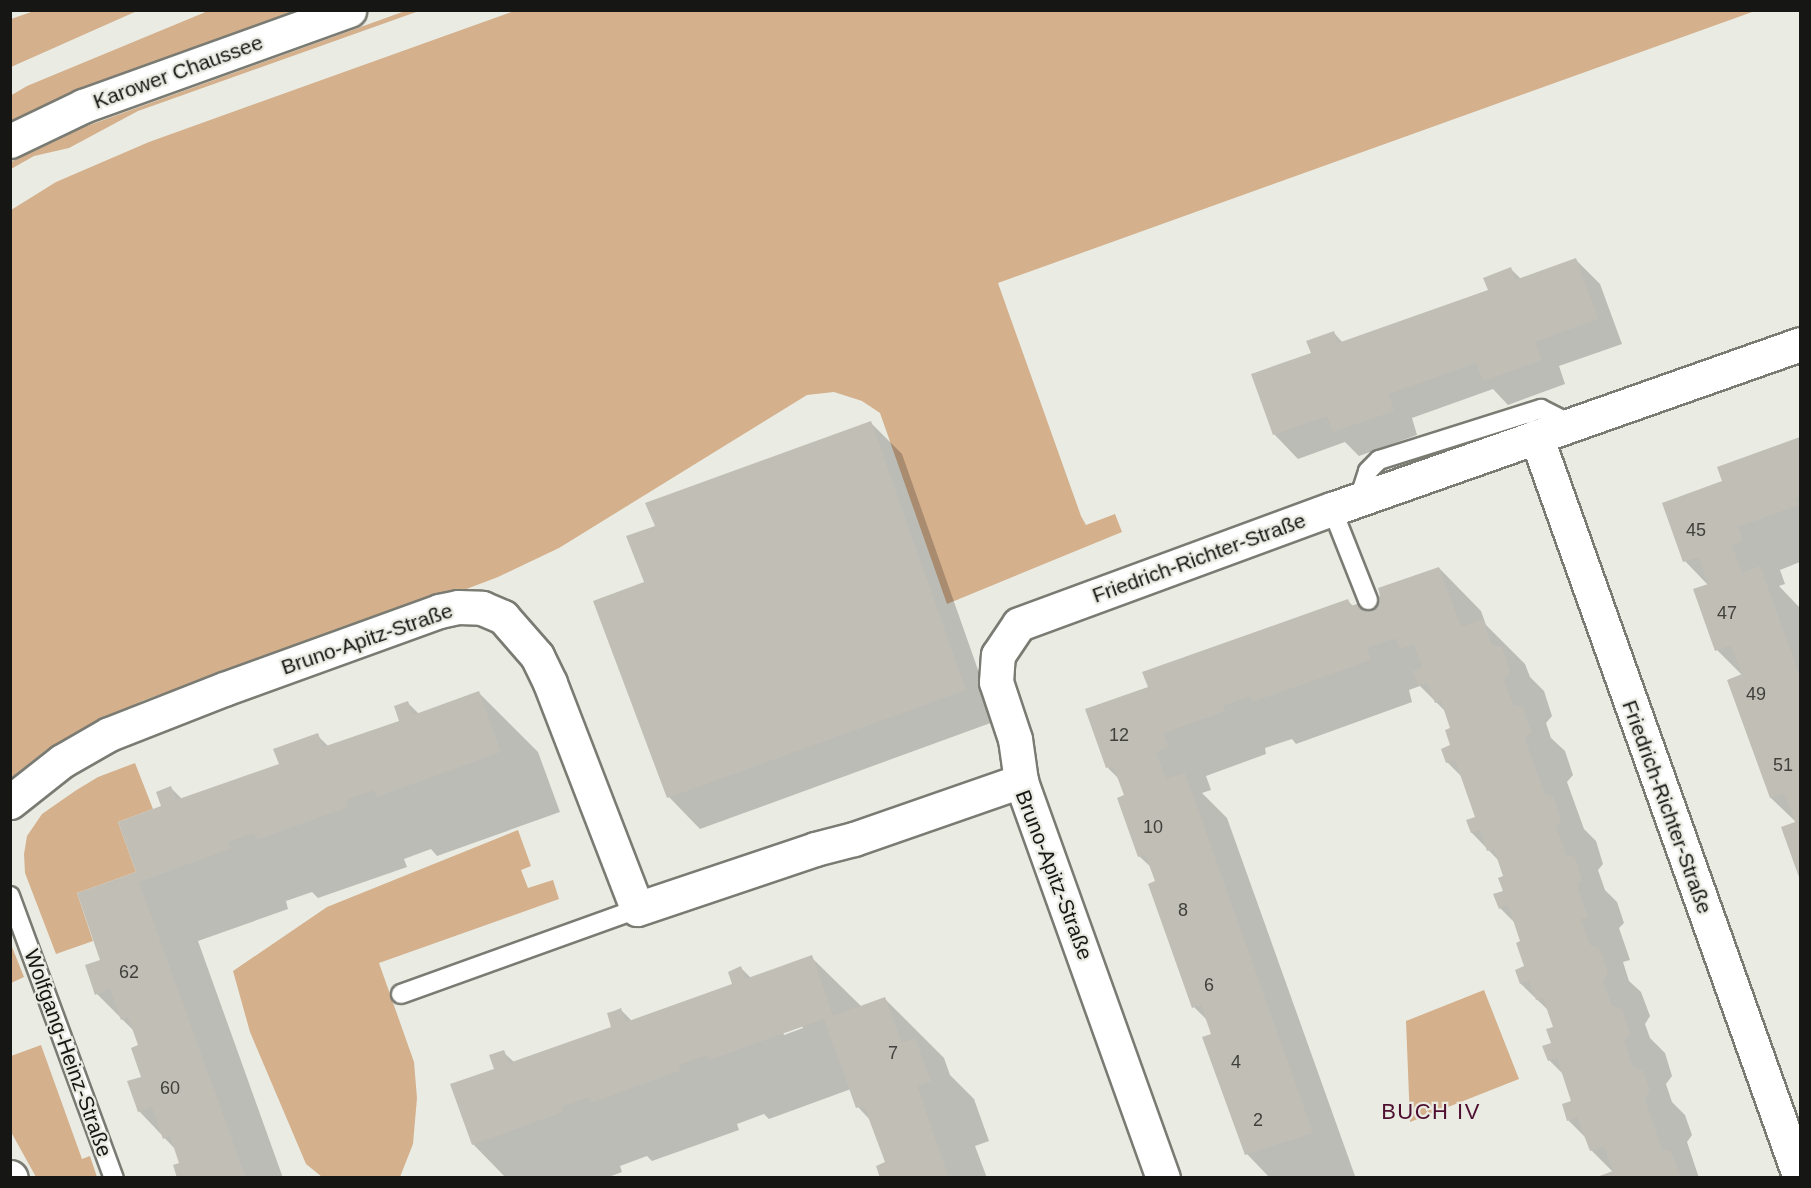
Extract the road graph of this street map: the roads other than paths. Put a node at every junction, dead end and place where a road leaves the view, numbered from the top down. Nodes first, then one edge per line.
1 (349, 10) edge
2 (10, 141) edge
3 (1800, 344) edge
4 (1572, 425) junction
5 (1536, 436) junction
6 (1346, 504) junction
7 (1368, 600) dead end
8 (1021, 781) junction
9 (10, 802) edge
10 (10, 896) edge
11 (637, 909) junction
12 (401, 994) dead end
13 (114, 1178) edge
14 (1163, 1178) edge
15 (1800, 1178) edge

1 - 2 street, Karower Chaussee
3 - 4 street, Friedrich-Richter-Straße
4 - 5 street, Friedrich-Richter-Straße
4 - 6 lane
5 - 6 street, Friedrich-Richter-Straße
5 - 15 street, Friedrich-Richter-Straße
6 - 7 lane
6 - 8 street, Friedrich-Richter-Straße
8 - 11 street, Bruno-Apitz-Straße
8 - 14 street, Bruno-Apitz-Straße
9 - 11 street, Bruno-Apitz-Straße
10 - 13 lane, Wolfgang-Heinz-Straße
11 - 12 lane, Bruno-Apitz-Straße

